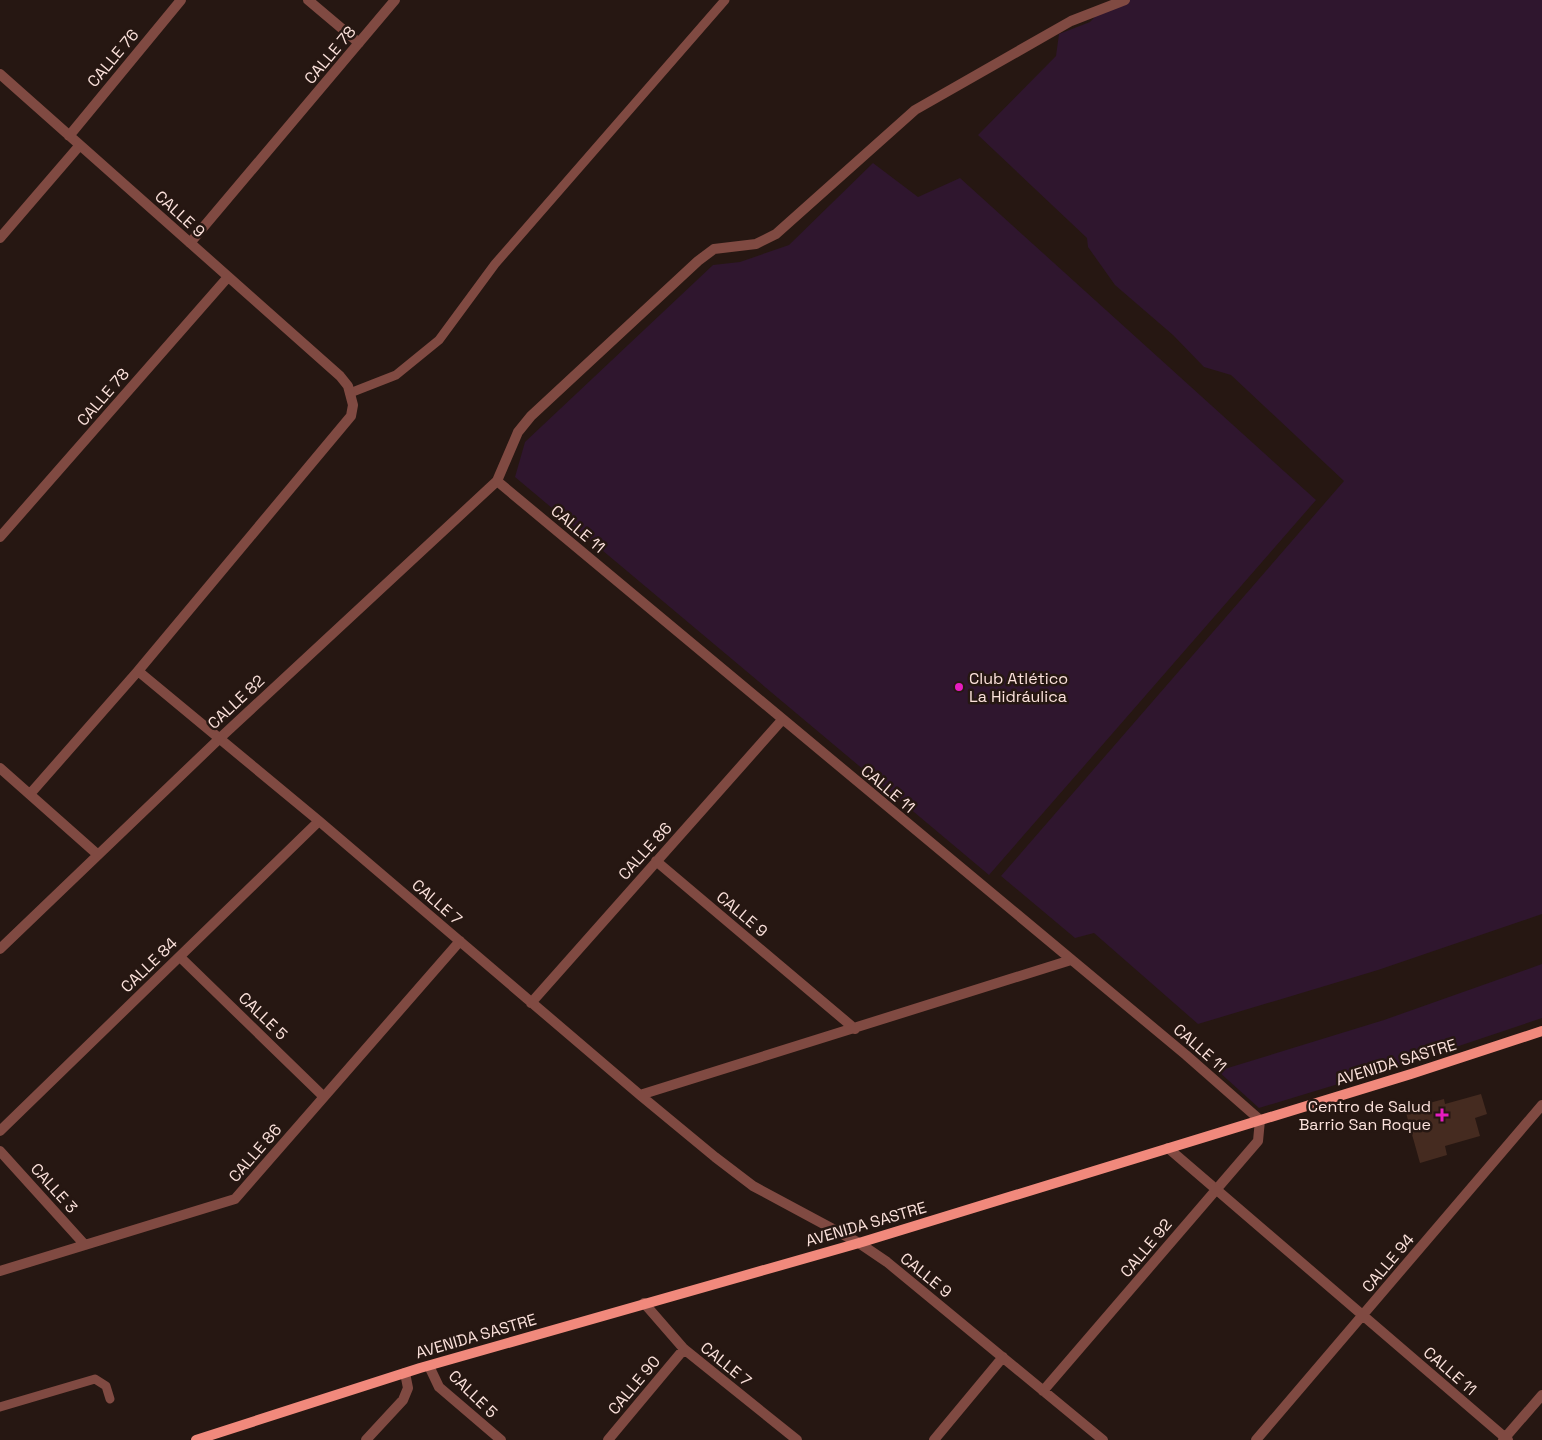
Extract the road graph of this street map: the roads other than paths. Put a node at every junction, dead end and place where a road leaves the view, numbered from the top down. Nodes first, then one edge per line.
1 (181, 0) edge
2 (308, 0) edge
3 (395, 0) edge
4 (725, 0) edge
5 (1125, 0) edge
6 (359, 43) junction
7 (0, 74) edge
8 (69, 136) junction
9 (80, 145) junction
10 (0, 238) edge
11 (190, 243) junction
12 (228, 278) junction
13 (350, 393) junction
14 (497, 481) junction
15 (0, 537) edge
16 (138, 671) junction
17 (782, 720) junction
18 (220, 738) junction
19 (0, 768) edge
20 (30, 794) junction
21 (319, 821) junction
22 (97, 854) junction
23 (656, 861) junction
24 (460, 941) junction
25 (0, 949) edge
26 (180, 957) junction
27 (1071, 960) junction
28 (531, 1003) junction
29 (855, 1029) junction
30 (1542, 1031) edge
31 (640, 1095) junction
32 (324, 1097) junction
33 (1542, 1105) edge
34 (1260, 1120) junction
35 (0, 1131) edge
36 (1168, 1148) junction
37 (0, 1151) edge
38 (715, 1157) joint
39 (1215, 1190) junction
40 (859, 1243) junction
41 (86, 1244) junction
42 (0, 1271) edge
43 (644, 1303) junction
44 (1363, 1316) junction
45 (684, 1349) junction
46 (1003, 1357) junction
47 (429, 1366) junction
48 (404, 1373) junction
49 (1043, 1391) junction
50 (1542, 1395) edge
51 (110, 1399) dead end
52 (0, 1407) edge
53 (1505, 1439) edge
54 (196, 1440) edge
55 (366, 1440) edge
56 (500, 1440) edge
57 (608, 1440) edge
58 (797, 1440) edge
59 (934, 1440) edge
60 (1103, 1440) edge
61 (1256, 1440) edge

1 - 8 street, CALLE 76
2 - 6 street
3 - 6 street, CALLE 78
4 - 13 lane
5 - 14 street
6 - 11 street, CALLE 78
7 - 8 street, CALLE 9
8 - 9 street, CALLE 9
9 - 10 street
9 - 11 street, CALLE 9
11 - 12 street, CALLE 9
12 - 13 street, CALLE 9
12 - 15 street, CALLE 78
13 - 16 street
14 - 17 street, CALLE 11
14 - 18 street, CALLE 82
16 - 18 street, CALLE 7
16 - 20 street
17 - 23 street, CALLE 86
17 - 27 street, CALLE 11
18 - 21 street, CALLE 7
18 - 22 street, CALLE 82
19 - 20 street
20 - 22 street
21 - 24 street, CALLE 7
21 - 26 street, CALLE 84
22 - 25 street, CALLE 82
23 - 28 street, CALLE 86
23 - 29 street, CALLE 9
24 - 28 street, CALLE 7
24 - 32 street, CALLE 86
26 - 32 street, CALLE 5
26 - 35 street, CALLE 84
27 - 29 street
27 - 34 street, CALLE 11
28 - 31 street, CALLE 7
29 - 31 street
30 - 34 street, AVENIDA SASTRE
31 - 38 street, CALLE 7
32 - 41 street, CALLE 86
33 - 44 street, CALLE 94
34 - 36 street, AVENIDA SASTRE
34 - 39 street, CALLE 92
36 - 39 street, CALLE 11
36 - 40 street, AVENIDA SASTRE
37 - 41 street, CALLE 3
38 - 40 street, CALLE 9
39 - 44 street, CALLE 11
39 - 49 street, CALLE 92
40 - 43 street, AVENIDA SASTRE
40 - 46 street, CALLE 9
41 - 42 street, CALLE 86
43 - 45 street, CALLE 7
43 - 47 street, AVENIDA SASTRE
44 - 53 street, CALLE 11
44 - 61 street, CALLE 94
45 - 57 street, CALLE 90
45 - 58 street, CALLE 7
46 - 49 street, CALLE 9
46 - 59 street
47 - 48 street, AVENIDA SASTRE
47 - 56 street, CALLE 5
48 - 54 street, AVENIDA SASTRE
48 - 55 street
49 - 60 street, CALLE 9
50 - 53 street
51 - 52 lane

